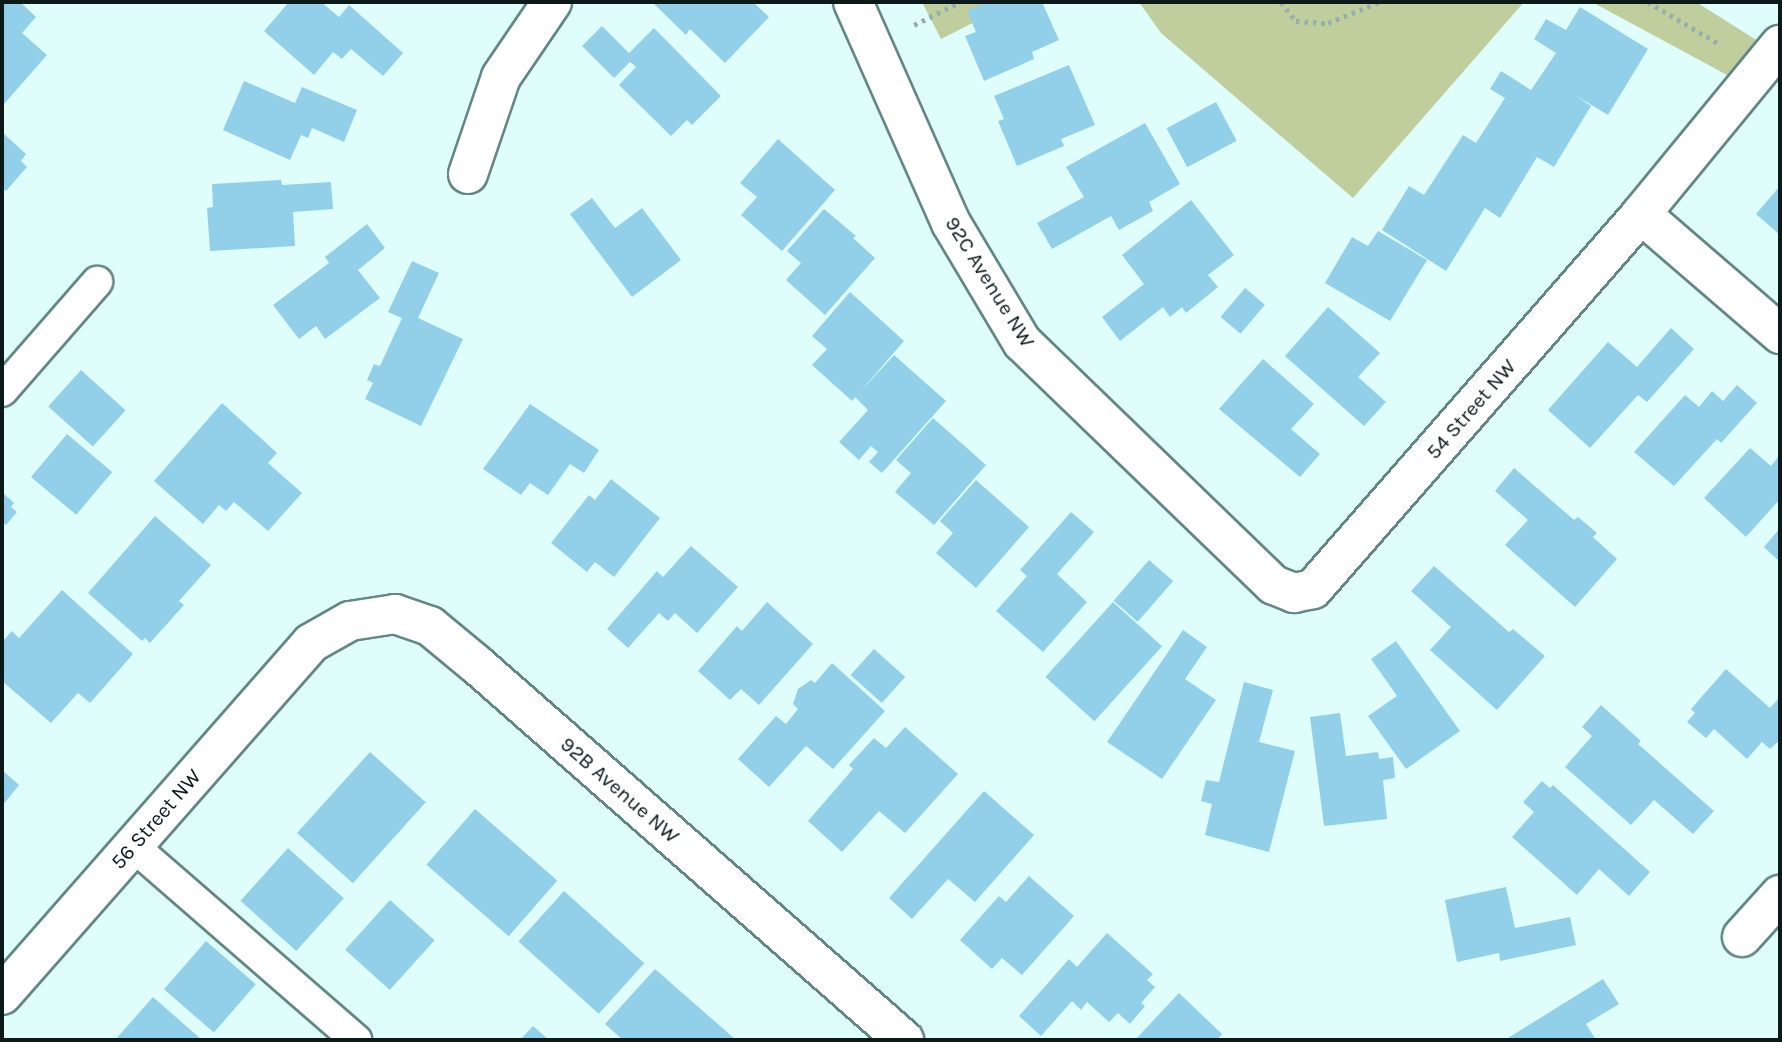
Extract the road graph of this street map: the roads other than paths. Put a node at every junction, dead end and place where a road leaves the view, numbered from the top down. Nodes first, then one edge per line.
1 (552, 2) edge
2 (853, 2) edge
3 (1771, 57) edge
4 (468, 174) dead end
5 (1641, 214) junction
6 (97, 282) dead end
7 (1780, 334) edge
8 (2, 391) edge
9 (1294, 593) joint
10 (311, 643) joint
11 (133, 846) junction
12 (1780, 895) edge
13 (1742, 937) dead end
14 (2, 995) edge
15 (356, 1040) edge
16 (904, 1040) edge

1 - 4 street
2 - 9 street, 92C Avenue NW
3 - 5 street, 54 Street NW
5 - 7 street
5 - 9 street, 54 Street NW
6 - 8 lane
10 - 11 street, 56 Street NW
10 - 16 street, 92B Avenue NW
11 - 14 street, 56 Street NW
11 - 15 lane
12 - 13 street

